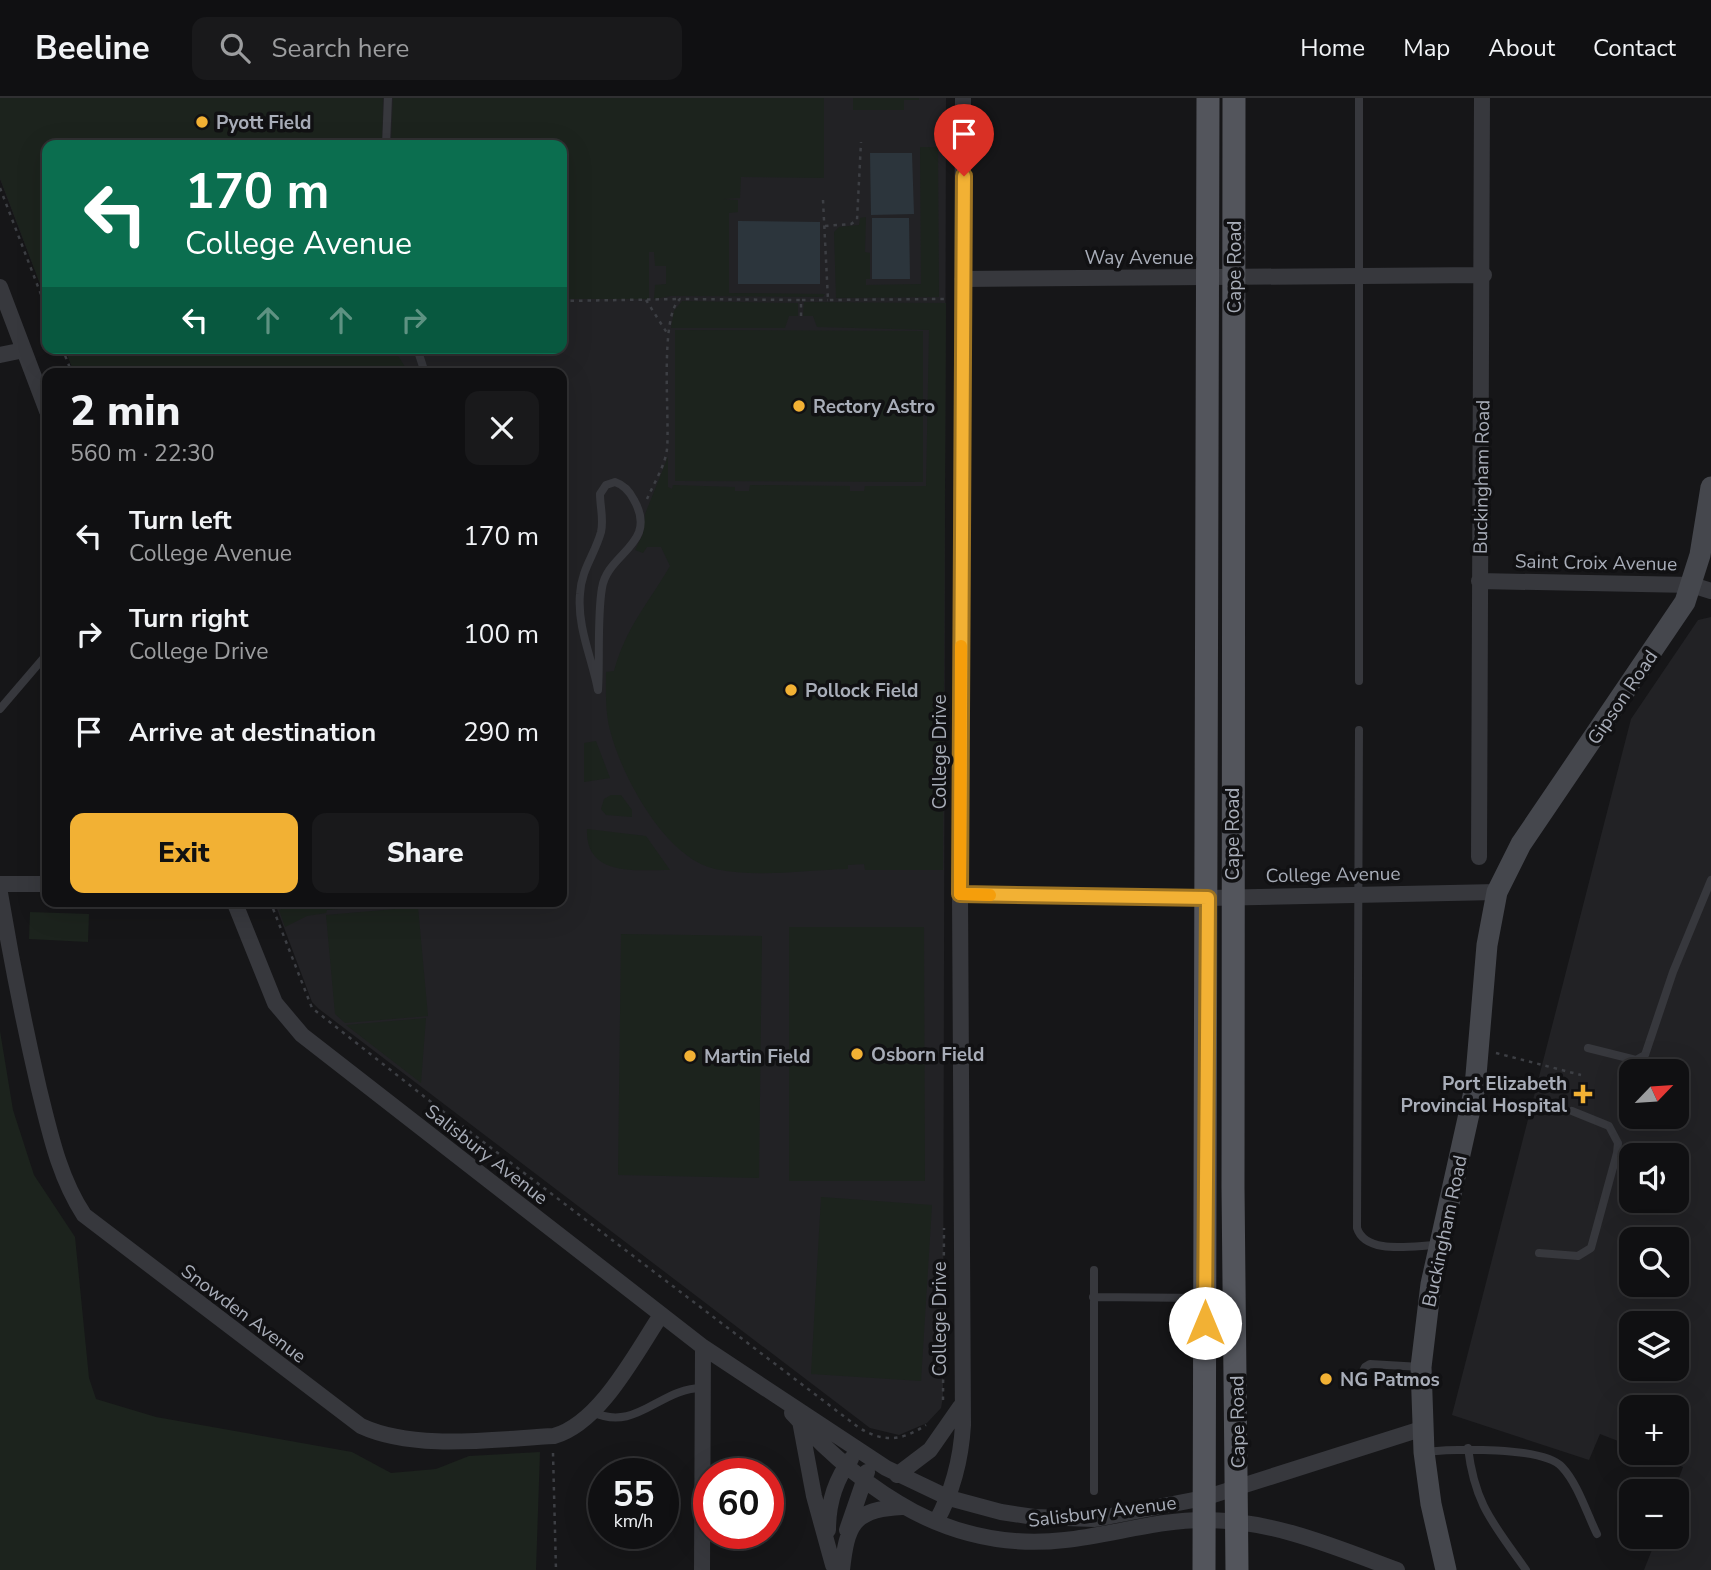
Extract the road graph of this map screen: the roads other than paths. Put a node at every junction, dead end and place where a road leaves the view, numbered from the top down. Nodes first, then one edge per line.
1 (388, 98) edge
2 (963, 98) edge
3 (1208, 98) edge
4 (1234, 98) edge
5 (1359, 98) edge
6 (1482, 98) edge
7 (386, 140) edge
8 (1484, 275) junction
9 (1209, 277) junction
10 (1359, 277) junction
11 (1234, 278) junction
12 (962, 279) junction
13 (0, 287) edge
14 (24, 350) junction
15 (0, 355) edge
16 (42, 398) edge
17 (1711, 486) edge
18 (640, 516) joint
19 (1479, 581) junction
20 (1701, 588) edge
21 (42, 660) edge
22 (1359, 681) dead end
23 (0, 709) edge
24 (1359, 730) dead end
25 (1479, 857) dead end
26 (1711, 880) edge
27 (0, 884) edge
28 (42, 884) edge
29 (1497, 892) junction
30 (0, 893) edge
31 (960, 894) junction
32 (1360, 895) junction
33 (1232, 897) junction
34 (1208, 898) junction
35 (236, 907) edge
36 (1588, 1048) dead end
37 (1572, 1111) dead end
38 (1439, 1245) junction
39 (1539, 1253) dead end
40 (1094, 1270) dead end
41 (1093, 1297) junction
42 (1205, 1298) junction
43 (662, 1315) junction
44 (703, 1347) junction
45 (1421, 1367) junction
46 (1360, 1377) dead end
47 (704, 1388) junction
48 (772, 1391) junction
49 (960, 1407) junction
50 (592, 1412) junction
51 (800, 1421) junction
52 (1422, 1429) junction
53 (1468, 1448) junction
54 (858, 1450) junction
55 (1424, 1452) junction
56 (873, 1460) junction
57 (846, 1465) junction
58 (897, 1475) junction
59 (863, 1480) junction
60 (1238, 1488) junction
61 (1094, 1491) dead end
62 (949, 1498) junction
63 (902, 1507) junction
64 (1204, 1509) junction
65 (1237, 1521) junction
66 (936, 1522) junction
67 (1597, 1534) dead end
68 (846, 1535) junction
69 (837, 1568) edge
70 (702, 1570) edge
71 (1205, 1570) edge
72 (1237, 1570) edge
73 (1397, 1570) edge
74 (1446, 1570) edge
75 (1525, 1570) edge

1 - 7 lane
2 - 12 street, College Drive
3 - 9 main road, Cape Road
4 - 11 main road, Cape Road
5 - 10 lane
6 - 8 street, Buckingham Road
8 - 10 street, Way Avenue
8 - 19 street, Buckingham Road
9 - 11 street, Way Avenue
9 - 12 street, Way Avenue
9 - 34 main road, Cape Road
10 - 11 street, Way Avenue
10 - 22 lane
11 - 33 main road, Cape Road
12 - 31 street, College Drive
13 - 14 street
14 - 15 street
14 - 16 street
17 - 20 street, Gipson Road
18 - 18 lane
19 - 20 street, Saint Croix Avenue
19 - 25 street, Buckingham Road
20 - 29 street, Gipson Road
21 - 23 lane
24 - 32 lane
26 - 36 lane
27 - 28 street
29 - 32 street, College Avenue
29 - 38 street, Buckingham Road
30 - 50 street, Snowden Avenue
31 - 34 street, College Avenue
31 - 49 street, College Drive
32 - 33 street, College Avenue
32 - 38 lane
33 - 34 street, College Avenue
33 - 60 main road, Cape Road
34 - 42 main road, Cape Road
35 - 43 street, Salisbury Avenue
37 - 39 lane
38 - 45 street, Buckingham Road
40 - 41 lane
41 - 42 lane
41 - 61 lane
42 - 64 main road, Cape Road
43 - 44 street, Salisbury Avenue
43 - 50 street, Snowden Avenue
44 - 47 street
44 - 48 street, Salisbury Avenue
45 - 46 lane
45 - 52 street, Buckingham Road
47 - 50 lane
47 - 70 street
48 - 51 street, Salisbury Avenue
48 - 54 street, Salisbury Avenue
49 - 58 street
49 - 62 street, College Drive
51 - 57 street, Salisbury Avenue
51 - 69 street
52 - 55 street, Buckingham Road
52 - 60 street, Salisbury Avenue
53 - 55 lane
53 - 67 lane
53 - 75 lane
54 - 56 street, Salisbury Avenue
54 - 57 street
55 - 74 street, Buckingham Road
56 - 58 street, Salisbury Avenue
56 - 59 street
57 - 59 street, Salisbury Avenue
57 - 69 street
58 - 62 street, Salisbury Avenue
59 - 63 street, Salisbury Avenue
59 - 68 street
60 - 64 street, Salisbury Avenue
60 - 65 main road, Cape Road
62 - 64 street, Salisbury Avenue
62 - 66 street, College Drive
63 - 66 street, Salisbury Avenue
63 - 68 street
64 - 65 street, Salisbury Avenue
64 - 66 street, Salisbury Avenue
64 - 71 main road, Cape Road
65 - 72 main road, Cape Road
65 - 73 street, Salisbury Avenue
68 - 69 street

